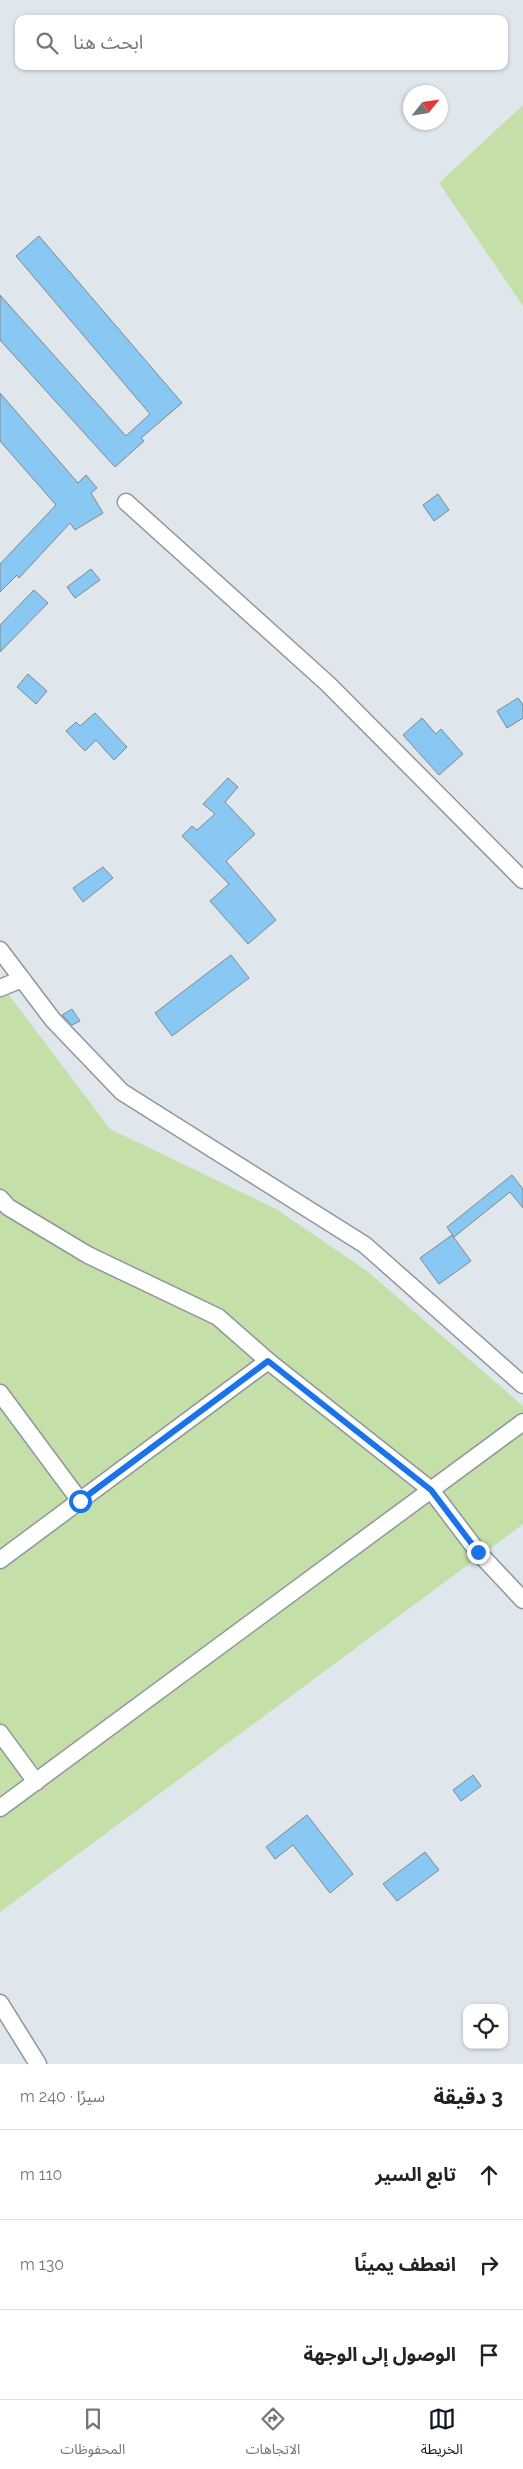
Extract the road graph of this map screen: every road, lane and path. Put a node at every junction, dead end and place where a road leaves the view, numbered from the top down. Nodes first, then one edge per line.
1 (126, 502) dead end
2 (523, 880) edge
3 (0, 950) edge
4 (22, 979) junction
5 (0, 988) edge
6 (0, 1198) edge
7 (268, 1361) junction
8 (523, 1385) edge
9 (0, 1393) edge
10 (523, 1422) edge
11 (431, 1490) junction
12 (80, 1501) junction
13 (0, 1560) edge
14 (523, 1600) edge
15 (0, 1733) edge
16 (36, 1782) junction
17 (0, 1808) edge
18 (3, 2014) edge
19 (38, 2064) edge

1 - 2 street
3 - 4 street
4 - 5 street
4 - 8 street
6 - 7 street
7 - 11 street
7 - 12 street
9 - 12 street
10 - 11 street
11 - 14 street
11 - 16 street
12 - 13 street
15 - 16 street
16 - 17 street
18 - 19 street

